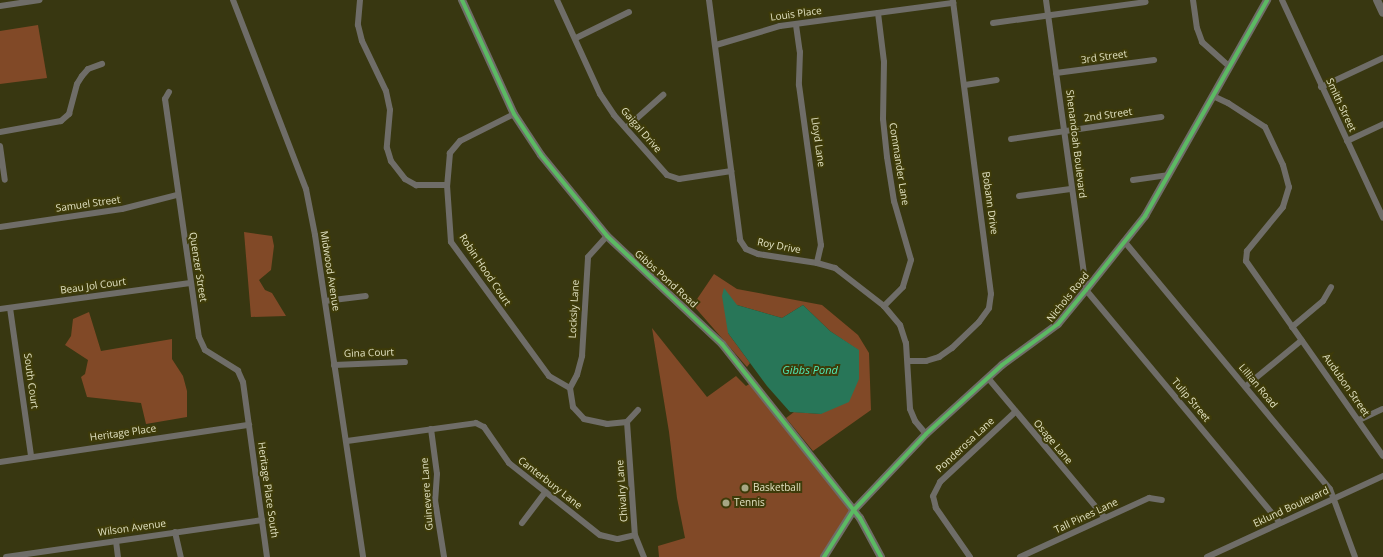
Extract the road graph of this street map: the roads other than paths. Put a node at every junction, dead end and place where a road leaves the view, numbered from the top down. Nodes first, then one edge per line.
1 (40, 0) edge
2 (233, 0) edge
3 (360, 0) edge
4 (557, 0) edge
5 (709, 0) edge
6 (1046, 0) edge
7 (1193, 0) edge
8 (1267, 0) edge
9 (1282, 0) edge
10 (1377, 0) edge
11 (465, 1) edge
12 (953, 2) edge
13 (1146, 2) dead end
14 (0, 6) edge
15 (629, 12) dead end
16 (878, 13) junction
17 (1383, 13) edge
18 (1048, 16) junction
19 (993, 23) dead end
20 (796, 24) junction
21 (576, 38) junction
22 (716, 45) junction
23 (1383, 58) edge
24 (1154, 60) dead end
25 (102, 64) dead end
26 (1229, 66) junction
27 (1056, 73) junction
28 (997, 80) dead end
29 (965, 85) junction
30 (1321, 87) junction
31 (169, 92) dead end
32 (662, 95) dead end
33 (1213, 96) junction
34 (514, 114) junction
35 (1160, 117) dead end
36 (1383, 124) edge
37 (626, 128) junction
38 (0, 132) edge
39 (1064, 132) junction
40 (1011, 139) dead end
41 (1347, 141) junction
42 (0, 146) edge
43 (731, 171) junction
44 (1168, 176) junction
45 (5, 180) dead end
46 (1133, 180) dead end
47 (447, 185) junction
48 (1071, 189) junction
49 (177, 195) junction
50 (1019, 196) dead end
51 (1382, 213) edge
52 (0, 227) edge
53 (607, 236) junction
54 (1124, 242) junction
55 (817, 263) junction
56 (190, 283) junction
57 (1331, 287) dead end
58 (1086, 290) junction
59 (366, 296) dead end
60 (324, 301) junction
61 (884, 306) junction
62 (10, 308) junction
63 (0, 309) edge
64 (1292, 327) junction
65 (1302, 340) junction
66 (909, 361) junction
67 (405, 362) dead end
68 (334, 365) junction
69 (988, 378) junction
70 (1246, 386) junction
71 (570, 388) junction
72 (1383, 409) edge
73 (638, 410) dead end
74 (1015, 412) junction
75 (1359, 420) junction
76 (627, 422) junction
77 (249, 425) junction
78 (431, 429) junction
79 (926, 434) junction
80 (347, 441) junction
81 (31, 456) junction
82 (1383, 456) edge
83 (0, 462) edge
84 (1383, 476) edge
85 (545, 492) junction
86 (1335, 498) junction
87 (1162, 500) dead end
88 (853, 511) junction
89 (1105, 518) junction
90 (262, 520) junction
91 (522, 523) dead end
92 (1280, 523) junction
93 (175, 532) junction
94 (635, 535) junction
95 (116, 541) junction
96 (56, 550) junction
97 (6, 557) edge
98 (57, 557) edge
99 (118, 557) edge
100 (180, 557) edge
101 (267, 557) edge
102 (363, 557) edge
103 (444, 557) edge
104 (644, 557) edge
105 (824, 557) edge
106 (881, 557) edge
107 (970, 557) edge
108 (1020, 557) edge
109 (1207, 557) edge
110 (1355, 557) edge

1 - 14 street
2 - 60 street, Midwood Avenue
3 - 47 street
4 - 21 street, Gaigal Drive
5 - 22 street, Roy Drive
6 - 18 street, Shenandoah Boulevard
7 - 26 street
8 - 26 street, Nichols Road
9 - 30 street, Smith Street
10 - 17 street
11 - 34 street, Gibbs Pond Road
12 - 16 street, Louis Place
12 - 29 street, Bobann Drive
13 - 18 street
15 - 21 street
16 - 20 street, Louis Place
16 - 61 street, Commander Lane
18 - 19 street
18 - 27 street, Shenandoah Boulevard
20 - 22 street, Louis Place
20 - 55 street, Lloyd Lane
21 - 37 street, Gaigal Drive
22 - 43 street, Roy Drive
23 - 30 street
24 - 27 street, 3rd Street
25 - 38 street
26 - 33 street, Nichols Road
27 - 39 street, Shenandoah Boulevard
28 - 29 street
29 - 66 street, Bobann Drive
30 - 41 street, Smith Street
31 - 49 street, Quenzer Street
32 - 37 street
33 - 44 street, Nichols Road
33 - 64 street, Audubon Street
34 - 47 street, Robin Hood Court
34 - 53 street, Gibbs Pond Road
35 - 39 street, 2nd Street
36 - 41 street
37 - 43 street, Gaigal Drive
39 - 40 street, 2nd Street
39 - 48 street, Shenandoah Boulevard
41 - 51 street, Smith Street
42 - 45 street
43 - 55 street, Roy Drive
44 - 46 street
44 - 54 street, Nichols Road
47 - 71 street, Robin Hood Court
48 - 50 street
48 - 58 street, Shenandoah Boulevard
49 - 52 street, Samuel Street
49 - 56 street, Quenzer Street
53 - 71 street, Locksly Lane
53 - 88 street, Gibbs Pond Road
54 - 58 street, Nichols Road
54 - 70 street, Lillian Road
55 - 61 street, Roy Drive
56 - 62 street, Beau Jol Court
56 - 77 street, Quenzer Street
57 - 64 street
58 - 69 street, Nichols Road
58 - 92 street, Tulip Street
59 - 60 street
60 - 68 street, Midwood Avenue
61 - 66 street, Roy Drive
62 - 63 street, Beau Jol Court
62 - 81 street, South Court
64 - 65 street, Audubon Street
65 - 70 street
65 - 75 street, Audubon Street
66 - 79 street, Roy Drive
67 - 68 street, Gina Court
68 - 80 street, Midwood Avenue
69 - 74 street, Osage Lane
69 - 79 street, Nichols Road
70 - 86 street, Lillian Road
71 - 76 street
72 - 75 street
73 - 76 street
74 - 89 street, Osage Lane
74 - 107 street, Ponderosa Lane
75 - 82 street, Audubon Street
76 - 94 street, Chivalry Lane
77 - 81 street, Heritage Place
77 - 90 street, Heritage Place South
78 - 80 street, Canterbury Lane
78 - 85 street, Canterbury Lane
78 - 103 street, Guinevere Lane
79 - 88 street, Nichols Road
80 - 102 street, Midwood Avenue
81 - 83 street, Heritage Place
84 - 86 street, Eklund Boulevard
85 - 91 street
85 - 94 street, Canterbury Lane
86 - 92 street, Eklund Boulevard
86 - 110 street, Lillian Road
87 - 89 street, Tall Pines Lane
88 - 105 street, Nichols Road
88 - 106 street, Gibbs Pond Road
89 - 108 street, Tall Pines Lane
90 - 93 street, Wilson Avenue
90 - 101 street, Heritage Place South
92 - 109 street, Eklund Boulevard
93 - 95 street, Wilson Avenue
93 - 100 street
94 - 104 street, Chivalry Lane
95 - 96 street, Wilson Avenue
95 - 99 street
96 - 97 street, Wilson Avenue
96 - 98 street

